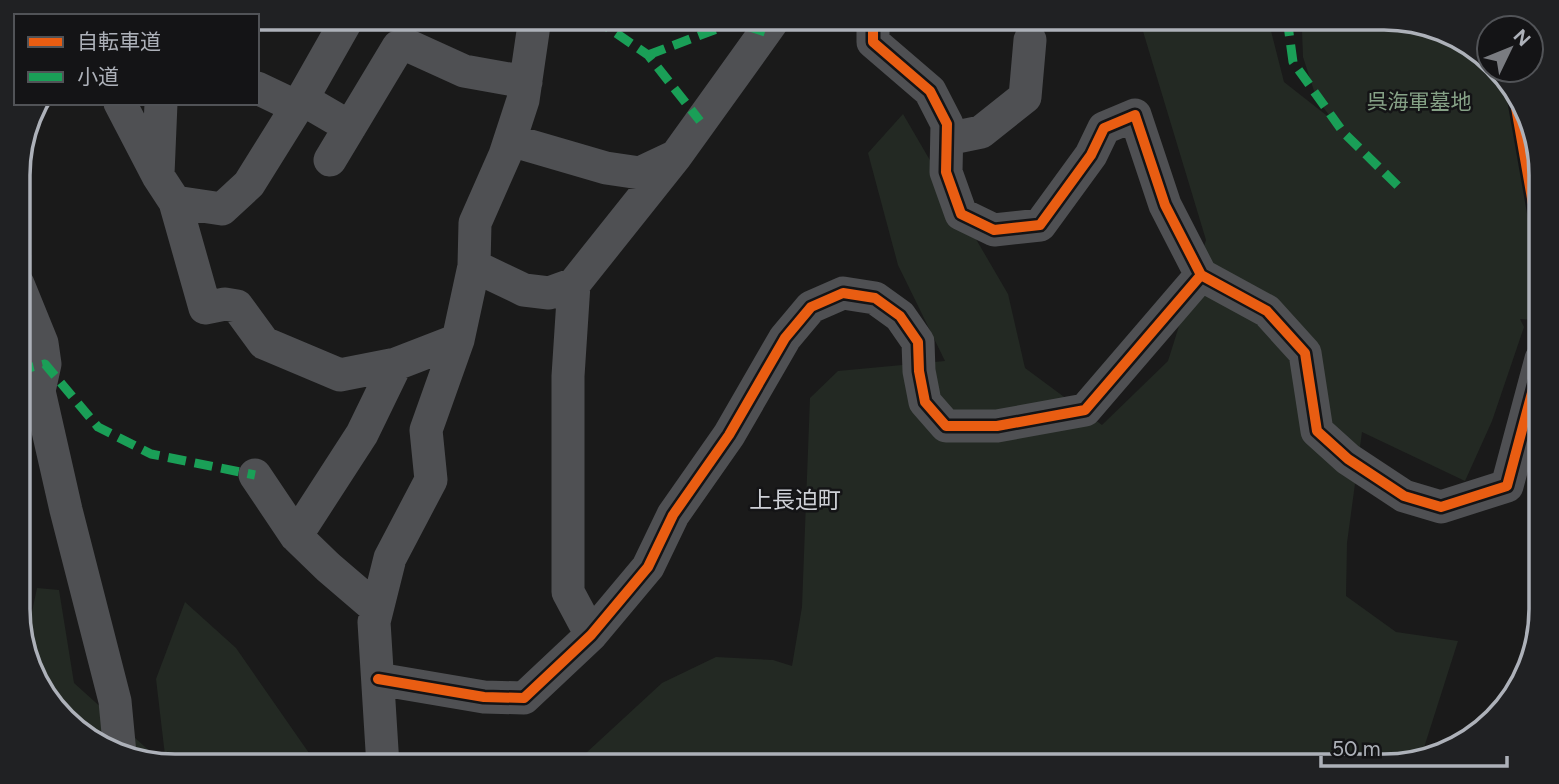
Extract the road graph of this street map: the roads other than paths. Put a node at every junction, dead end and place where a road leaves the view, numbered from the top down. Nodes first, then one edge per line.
1 (341, 30) edge
2 (533, 30) edge
3 (766, 30) edge
4 (873, 30) edge
5 (1031, 40) dead end
6 (526, 82) junction
7 (259, 89) edge
8 (299, 103) junction
9 (121, 105) edge
10 (160, 105) edge
11 (350, 127) junction
12 (947, 139) junction
13 (510, 140) junction
14 (677, 156) junction
15 (330, 160) dead end
16 (166, 189) junction
17 (474, 266) junction
18 (1201, 275) junction
19 (574, 284) junction
20 (30, 314) edge
21 (458, 340) junction
22 (396, 364) junction
23 (1529, 409) edge
24 (255, 475) dead end
25 (296, 536) junction
26 (377, 609) junction
27 (591, 635) junction
28 (378, 679) junction
29 (119, 743) edge
30 (382, 754) edge

1 - 8 street
2 - 6 street
3 - 14 street
4 - 12 street
5 - 12 street
6 - 11 street
6 - 13 street
7 - 8 street
8 - 11 street
8 - 16 street
9 - 16 street
10 - 16 street
11 - 15 street
12 - 18 street
13 - 14 street
13 - 17 street
14 - 19 street
16 - 22 street
17 - 19 street
17 - 21 street
18 - 23 street
18 - 27 street
19 - 27 street
20 - 29 street
21 - 22 street
21 - 26 street
22 - 25 street
24 - 25 street
25 - 26 street
26 - 28 street
27 - 28 street
28 - 30 street

